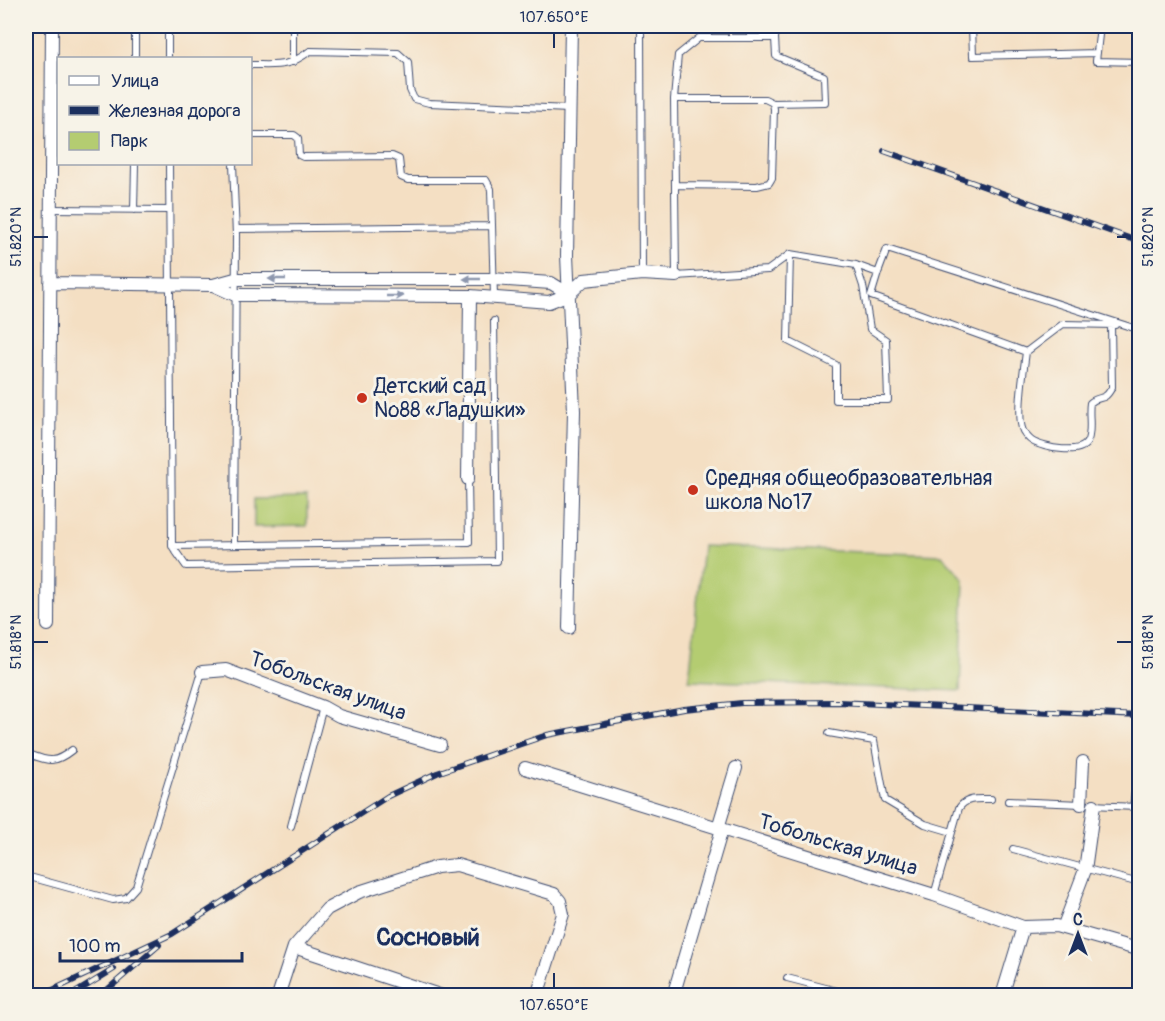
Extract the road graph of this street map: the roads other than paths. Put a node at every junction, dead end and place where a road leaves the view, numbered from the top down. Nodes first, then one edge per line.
1 (52, 26) edge
2 (293, 26) edge
3 (571, 26) edge
4 (641, 26) edge
5 (777, 26) edge
6 (972, 26) edge
7 (1100, 26) edge
8 (135, 27) edge
9 (168, 27) edge
10 (775, 38) junction
11 (1097, 53) junction
12 (135, 57) edge
13 (168, 57) edge
14 (293, 62) junction
15 (1140, 62) edge
16 (252, 65) edge
17 (674, 99) junction
18 (772, 103) junction
19 (569, 109) junction
20 (252, 135) edge
21 (135, 165) edge
22 (169, 165) edge
23 (233, 165) edge
24 (675, 185) junction
25 (51, 209) junction
26 (134, 210) junction
27 (169, 210) junction
28 (492, 226) junction
29 (236, 230) junction
30 (790, 254) junction
31 (856, 265) junction
32 (878, 273) junction
33 (642, 274) junction
34 (676, 276) junction
35 (235, 279) junction
36 (364, 279) junction
37 (493, 279) junction
38 (50, 283) junction
39 (170, 284) junction
40 (213, 285) junction
41 (569, 294) junction
42 (235, 295) junction
43 (364, 296) junction
44 (470, 296) junction
45 (494, 299) junction
46 (494, 321) dead end
47 (1111, 325) junction
48 (1122, 325) junction
49 (1140, 330) edge
50 (1026, 352) junction
51 (468, 479) joint
52 (234, 545) junction
53 (172, 546) junction
54 (48, 626) dead end
55 (569, 628) dead end
56 (202, 672) joint
57 (323, 707) junction
58 (829, 733) dead end
59 (440, 745) dead end
60 (72, 750) dead end
61 (26, 753) edge
62 (1083, 762) dead end
63 (525, 768) dead end
64 (736, 768) dead end
65 (1140, 777) edge
66 (991, 799) dead end
67 (1008, 801) dead end
68 (1088, 805) junction
69 (1138, 807) edge
70 (291, 826) dead end
71 (720, 829) junction
72 (952, 832) junction
73 (1013, 849) dead end
74 (26, 876) edge
75 (1132, 882) dead end
76 (933, 895) junction
77 (1023, 927) junction
78 (1063, 928) junction
79 (294, 947) junction
80 (1140, 950) edge
81 (787, 978) dead end
82 (839, 993) edge
83 (278, 996) edge
84 (442, 996) edge
85 (537, 996) edge
86 (673, 996) edge
87 (856, 996) edge
88 (1002, 996) edge

1 - 25 street
2 - 14 lane
3 - 19 street
4 - 33 lane
5 - 10 lane
6 - 11 lane
7 - 11 lane
8 - 9 lane
8 - 12 lane
9 - 13 lane
10 - 17 lane
10 - 18 lane
11 - 15 lane
14 - 16 lane
14 - 19 lane
17 - 18 lane
17 - 24 lane
18 - 24 lane
19 - 41 street
20 - 28 lane
21 - 26 lane
22 - 27 lane
23 - 29 lane
24 - 34 lane
25 - 26 lane
25 - 38 street
26 - 27 lane
27 - 39 lane
28 - 29 lane
28 - 37 lane
29 - 35 lane
30 - 31 lane
30 - 31 lane
30 - 34 lane
31 - 32 lane
32 - 48 lane
32 - 50 lane
33 - 34 street
33 - 41 street
36 -> 35 street
35 - 40 street
35 - 42 lane
37 -> 36 street
36 - 43 street
37 - 41 street
37 - 45 lane
38 - 39 street
38 - 54 street
39 - 40 street
39 - 53 lane
40 - 42 street
41 - 45 street
41 - 55 street
42 - 43 street
42 - 52 lane
43 -> 44 street
44 - 45 street
44 - 51 street
46 - 53 lane
47 - 48 lane
47 - 50 lane
47 - 50 lane
48 - 49 lane
51 - 52 lane
52 - 53 lane
56 - 57 street, Тобольская улица
56 - 74 lane
57 - 59 street, Тобольская улица
57 - 70 lane
58 - 72 lane
60 - 61 lane
62 - 68 street
63 - 71 street, Тобольская улица
64 - 71 street
65 - 69 street
66 - 72 lane
67 - 68 lane
68 - 69 lane
68 - 78 street
71 - 76 street, Тобольская улица
71 - 86 street
72 - 76 lane
73 - 75 lane
76 - 77 street, Тобольская улица
77 - 78 street, Тобольская улица
77 - 88 street
78 - 80 street, Тобольская улица
79 - 83 street
79 - 84 street
79 - 85 street
81 - 82 lane
82 - 87 lane

